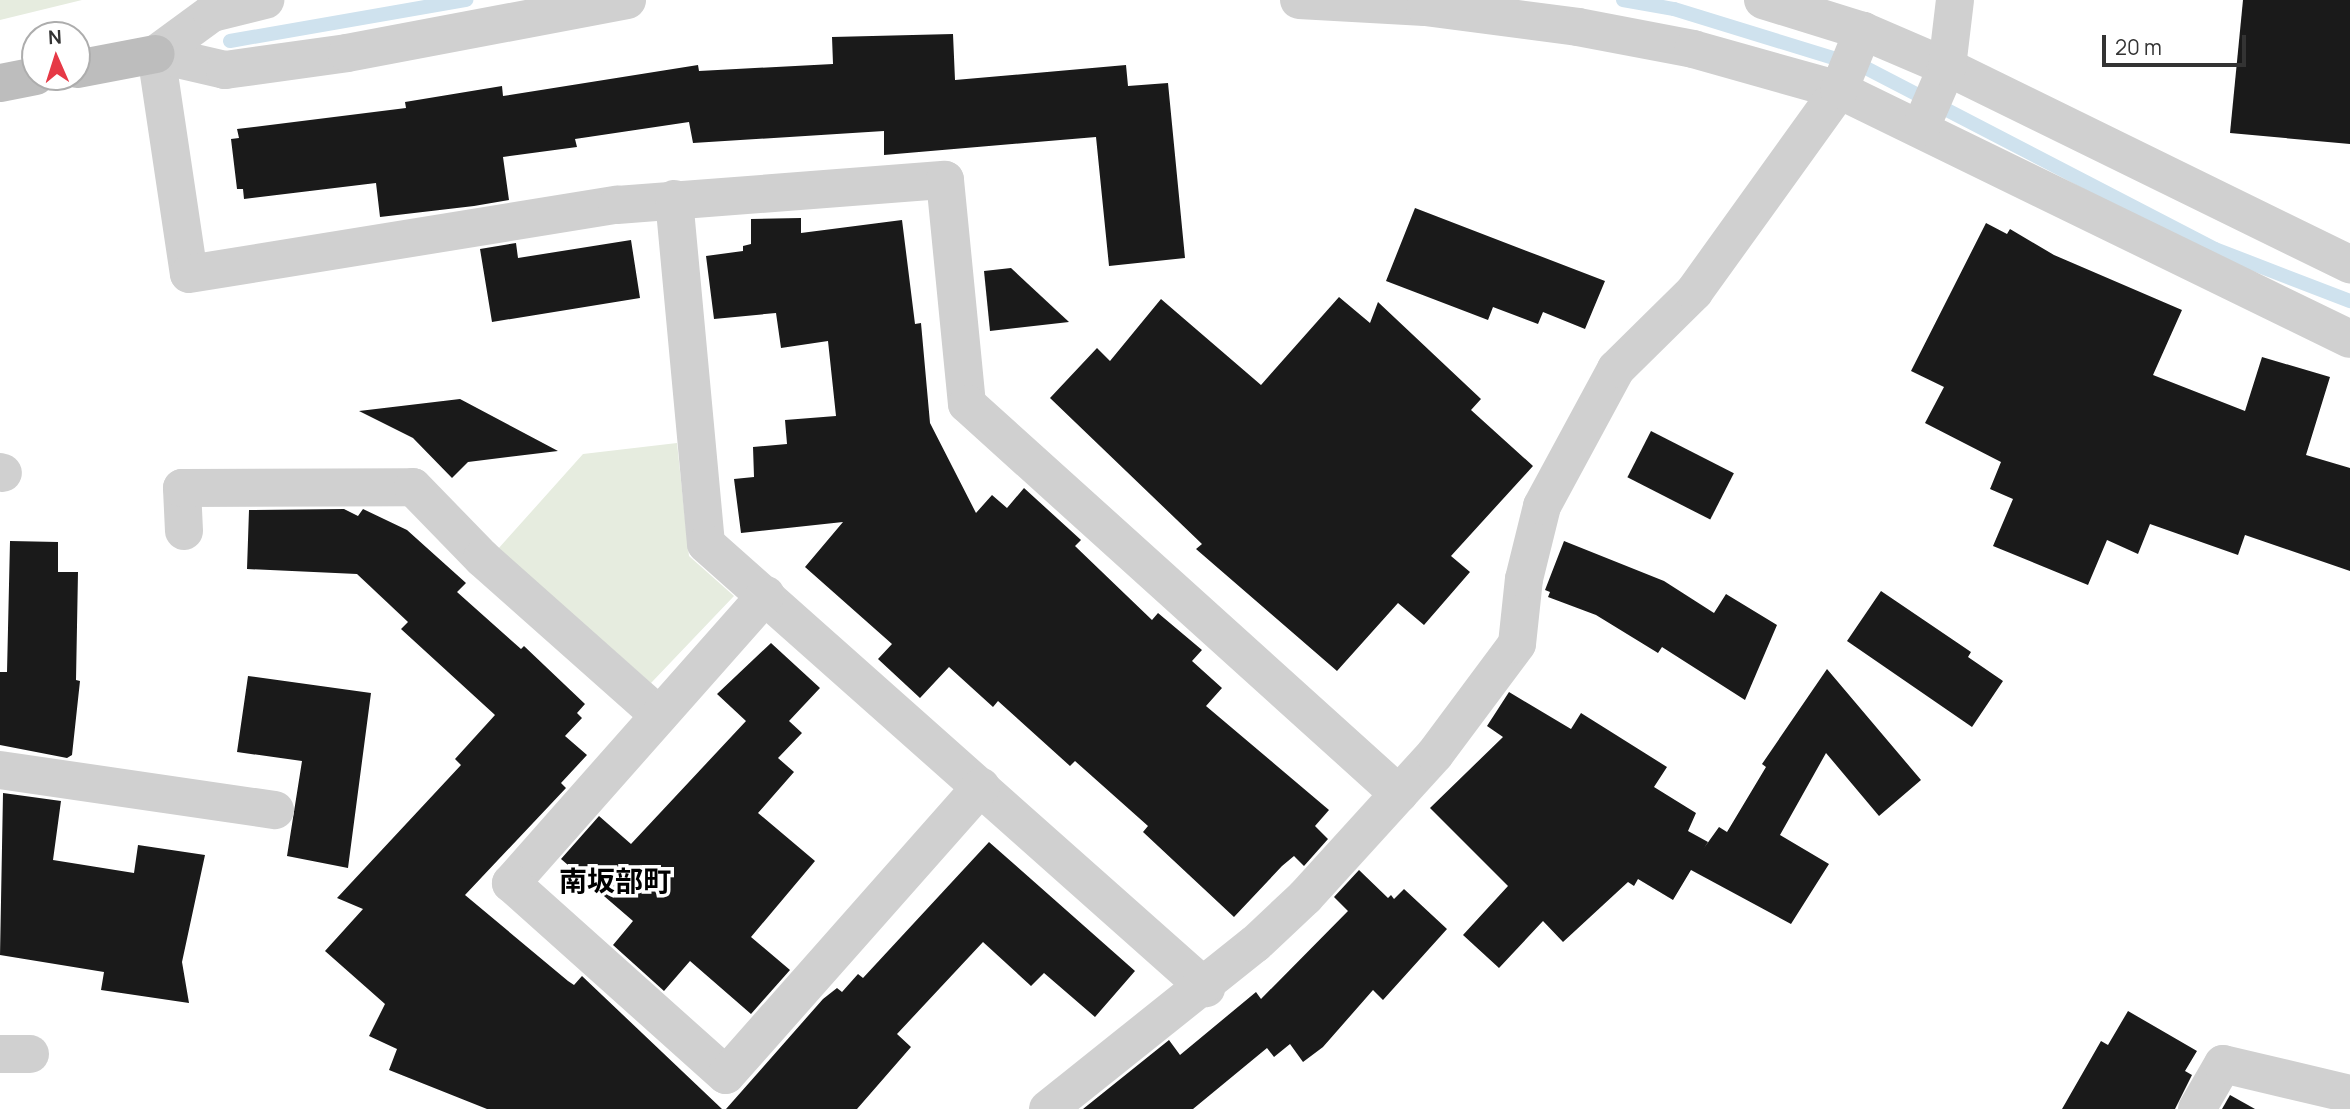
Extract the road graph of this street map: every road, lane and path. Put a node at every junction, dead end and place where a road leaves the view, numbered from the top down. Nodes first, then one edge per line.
1 (265, 0) edge
2 (627, 0) edge
3 (1299, 0) edge
4 (1763, 0) edge
5 (1955, 0) edge
6 (1863, 31) junction
7 (156, 54) junction
8 (91, 66) edge
9 (1947, 67) junction
10 (21, 79) edge
11 (0, 83) edge
12 (1839, 90) junction
13 (1921, 127) junction
14 (674, 199) junction
15 (2350, 264) edge
16 (2350, 339) edge
17 (184, 531) dead end
18 (766, 595) junction
19 (659, 715) junction
20 (0, 771) edge
21 (981, 787) junction
22 (1399, 794) junction
23 (275, 810) dead end
24 (1206, 988) junction
25 (2350, 1094) edge
26 (1048, 1109) edge
27 (2197, 1109) edge

1 - 7 street
2 - 7 street
3 - 12 street
4 - 6 street
5 - 9 street
6 - 9 street
6 - 12 street
7 - 8 street
7 - 14 street
9 - 13 street
9 - 15 street
10 - 11 street
12 - 13 street
12 - 22 street
13 - 16 street
14 - 18 street
14 - 22 street
17 - 19 street
18 - 19 street
18 - 21 street
19 - 21 street
20 - 23 street
21 - 24 street
22 - 24 street
24 - 26 street
25 - 27 street

